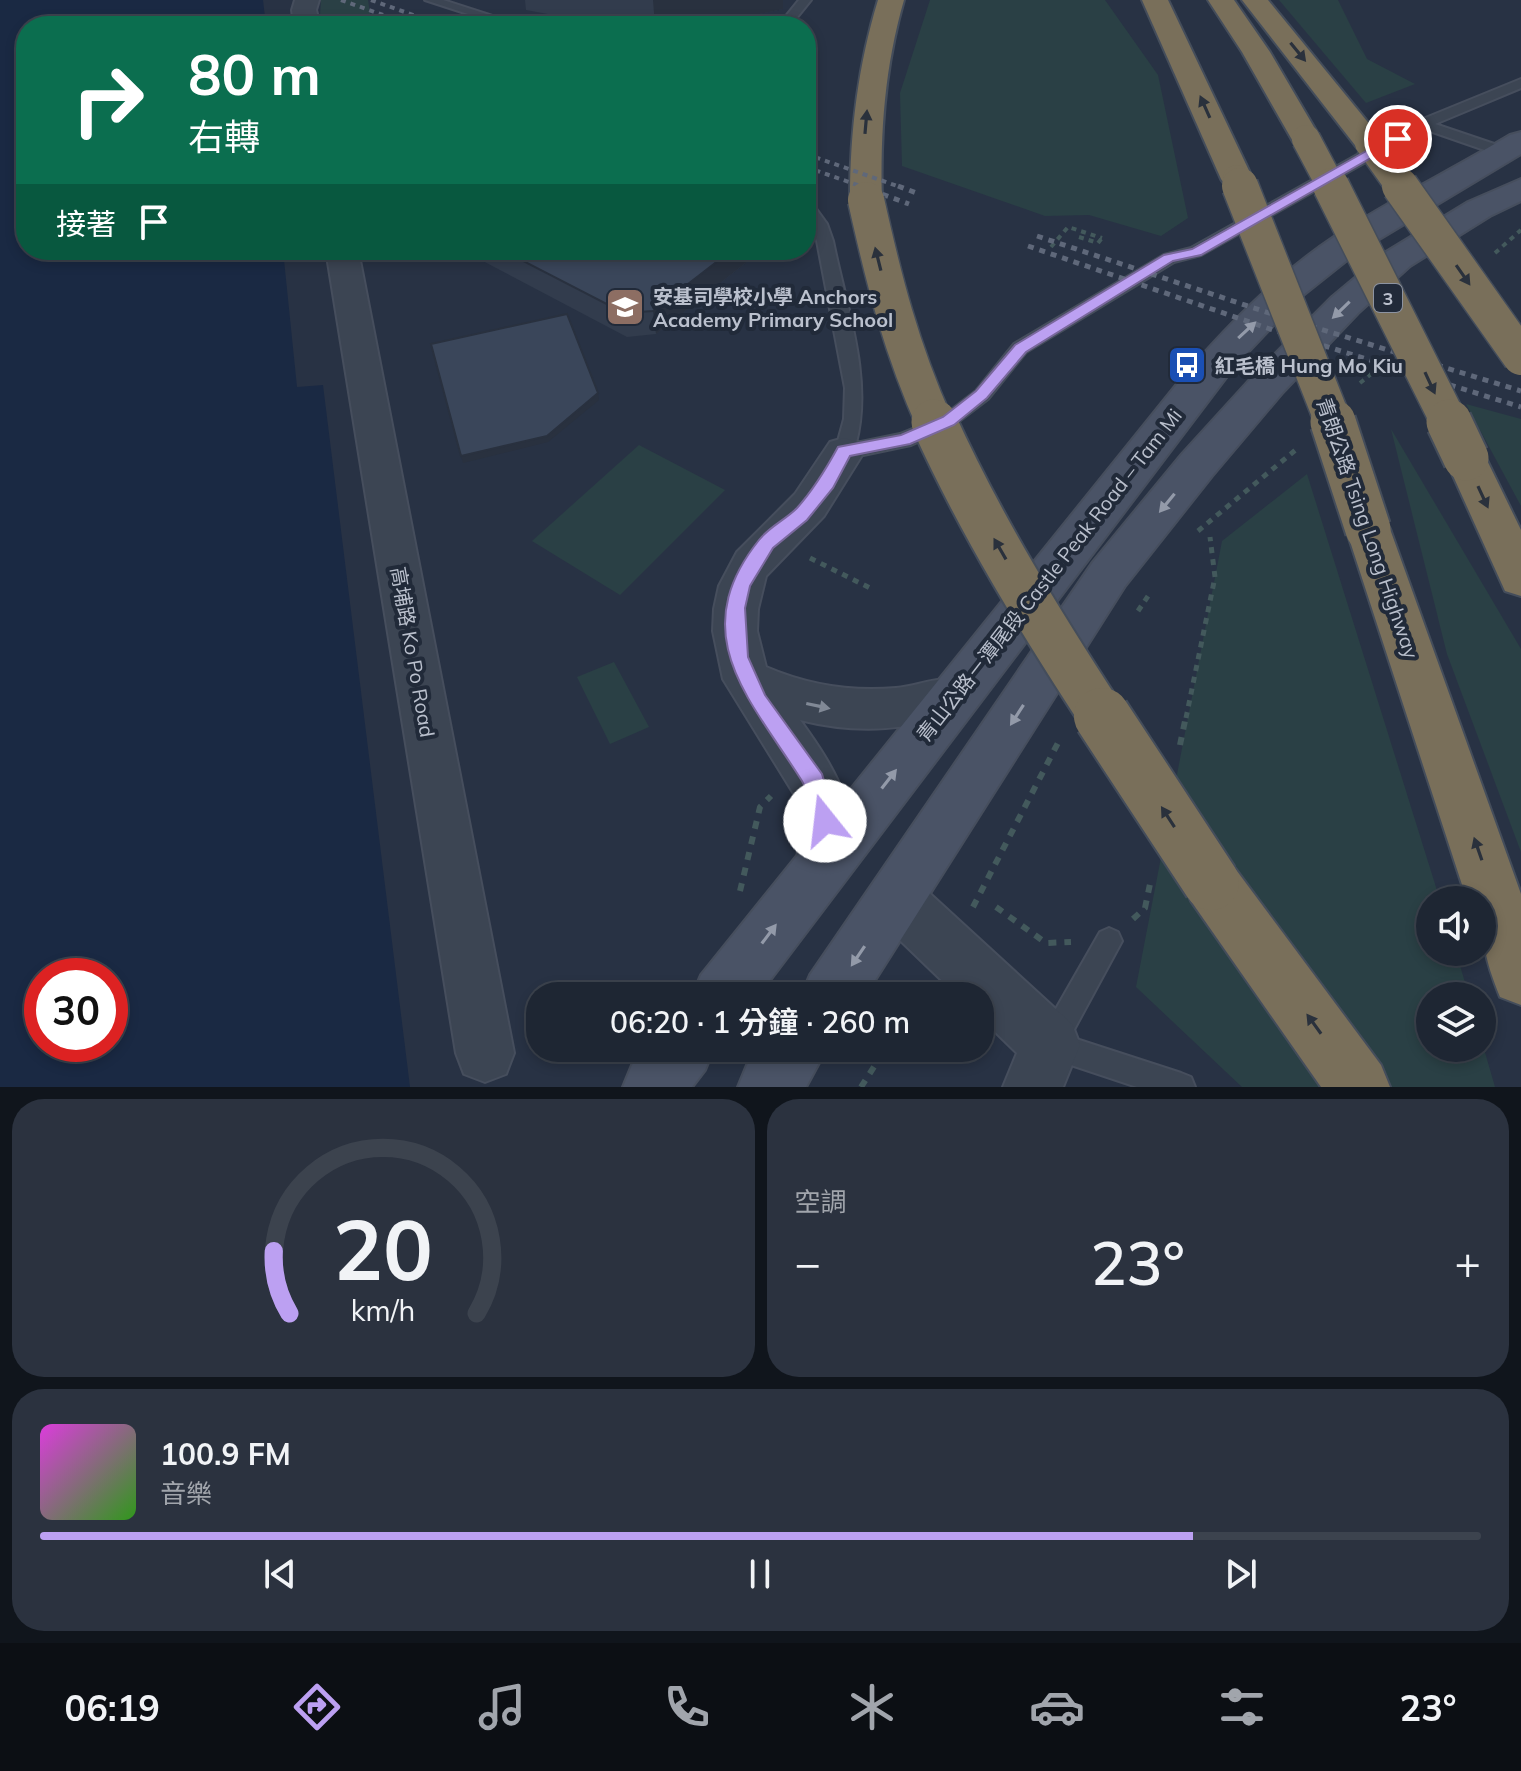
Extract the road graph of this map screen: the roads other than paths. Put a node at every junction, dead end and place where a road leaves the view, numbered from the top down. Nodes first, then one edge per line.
1 (431, 0) edge
2 (805, 0) edge
3 (891, 0) edge
4 (1155, 0) edge
5 (1221, 0) edge
6 (1255, 0) edge
7 (485, 16) edge
8 (792, 16) edge
9 (1521, 83) edge
10 (1423, 124) junction
11 (1515, 147) edge
12 (1521, 189) edge
13 (816, 220) edge
14 (344, 260) edge
15 (1521, 357) edge
16 (844, 452) junction
17 (1521, 578) edge
18 (746, 679) junction
19 (953, 696) junction
20 (823, 862) junction
21 (896, 899) junction
22 (1109, 941) dead end
23 (1521, 976) edge
24 (733, 982) edge
25 (840, 982) edge
26 (485, 1053) dead end
27 (673, 1062) edge
28 (786, 1062) edge
29 (1042, 1066) edge
30 (654, 1087) edge
31 (769, 1087) edge
32 (1181, 1087) edge
33 (1359, 1087) edge

1 - 7 lane
2 - 8 lane
33 -> 3 highway, bridge
23 -> 4 highway, 青朗公路 Tsing Long Highway, bridge
5 -> 17 highway, 3, bridge
6 -> 15 highway, bridge
9 - 10 lane
10 - 11 lane
10 - 16 lane
19 -> 11 main road, 青山公路－潭尾段 Castle Peak Road – Tam Mi
12 -> 21 main road
13 - 16 lane
14 - 26 street, 高埔路 Ko Po Road
16 - 18 street
18 -> 19 street
18 - 20 street
20 -> 19 main road, 青山公路－潭尾段 Castle Peak Road – Tam Mi
24 -> 20 main road, 青山公路－潭尾段 Castle Peak Road – Tam Mi
21 -> 25 main road
21 - 29 street
22 - 29 lane
27 - 30 main road
28 - 31 main road
29 - 32 lane

